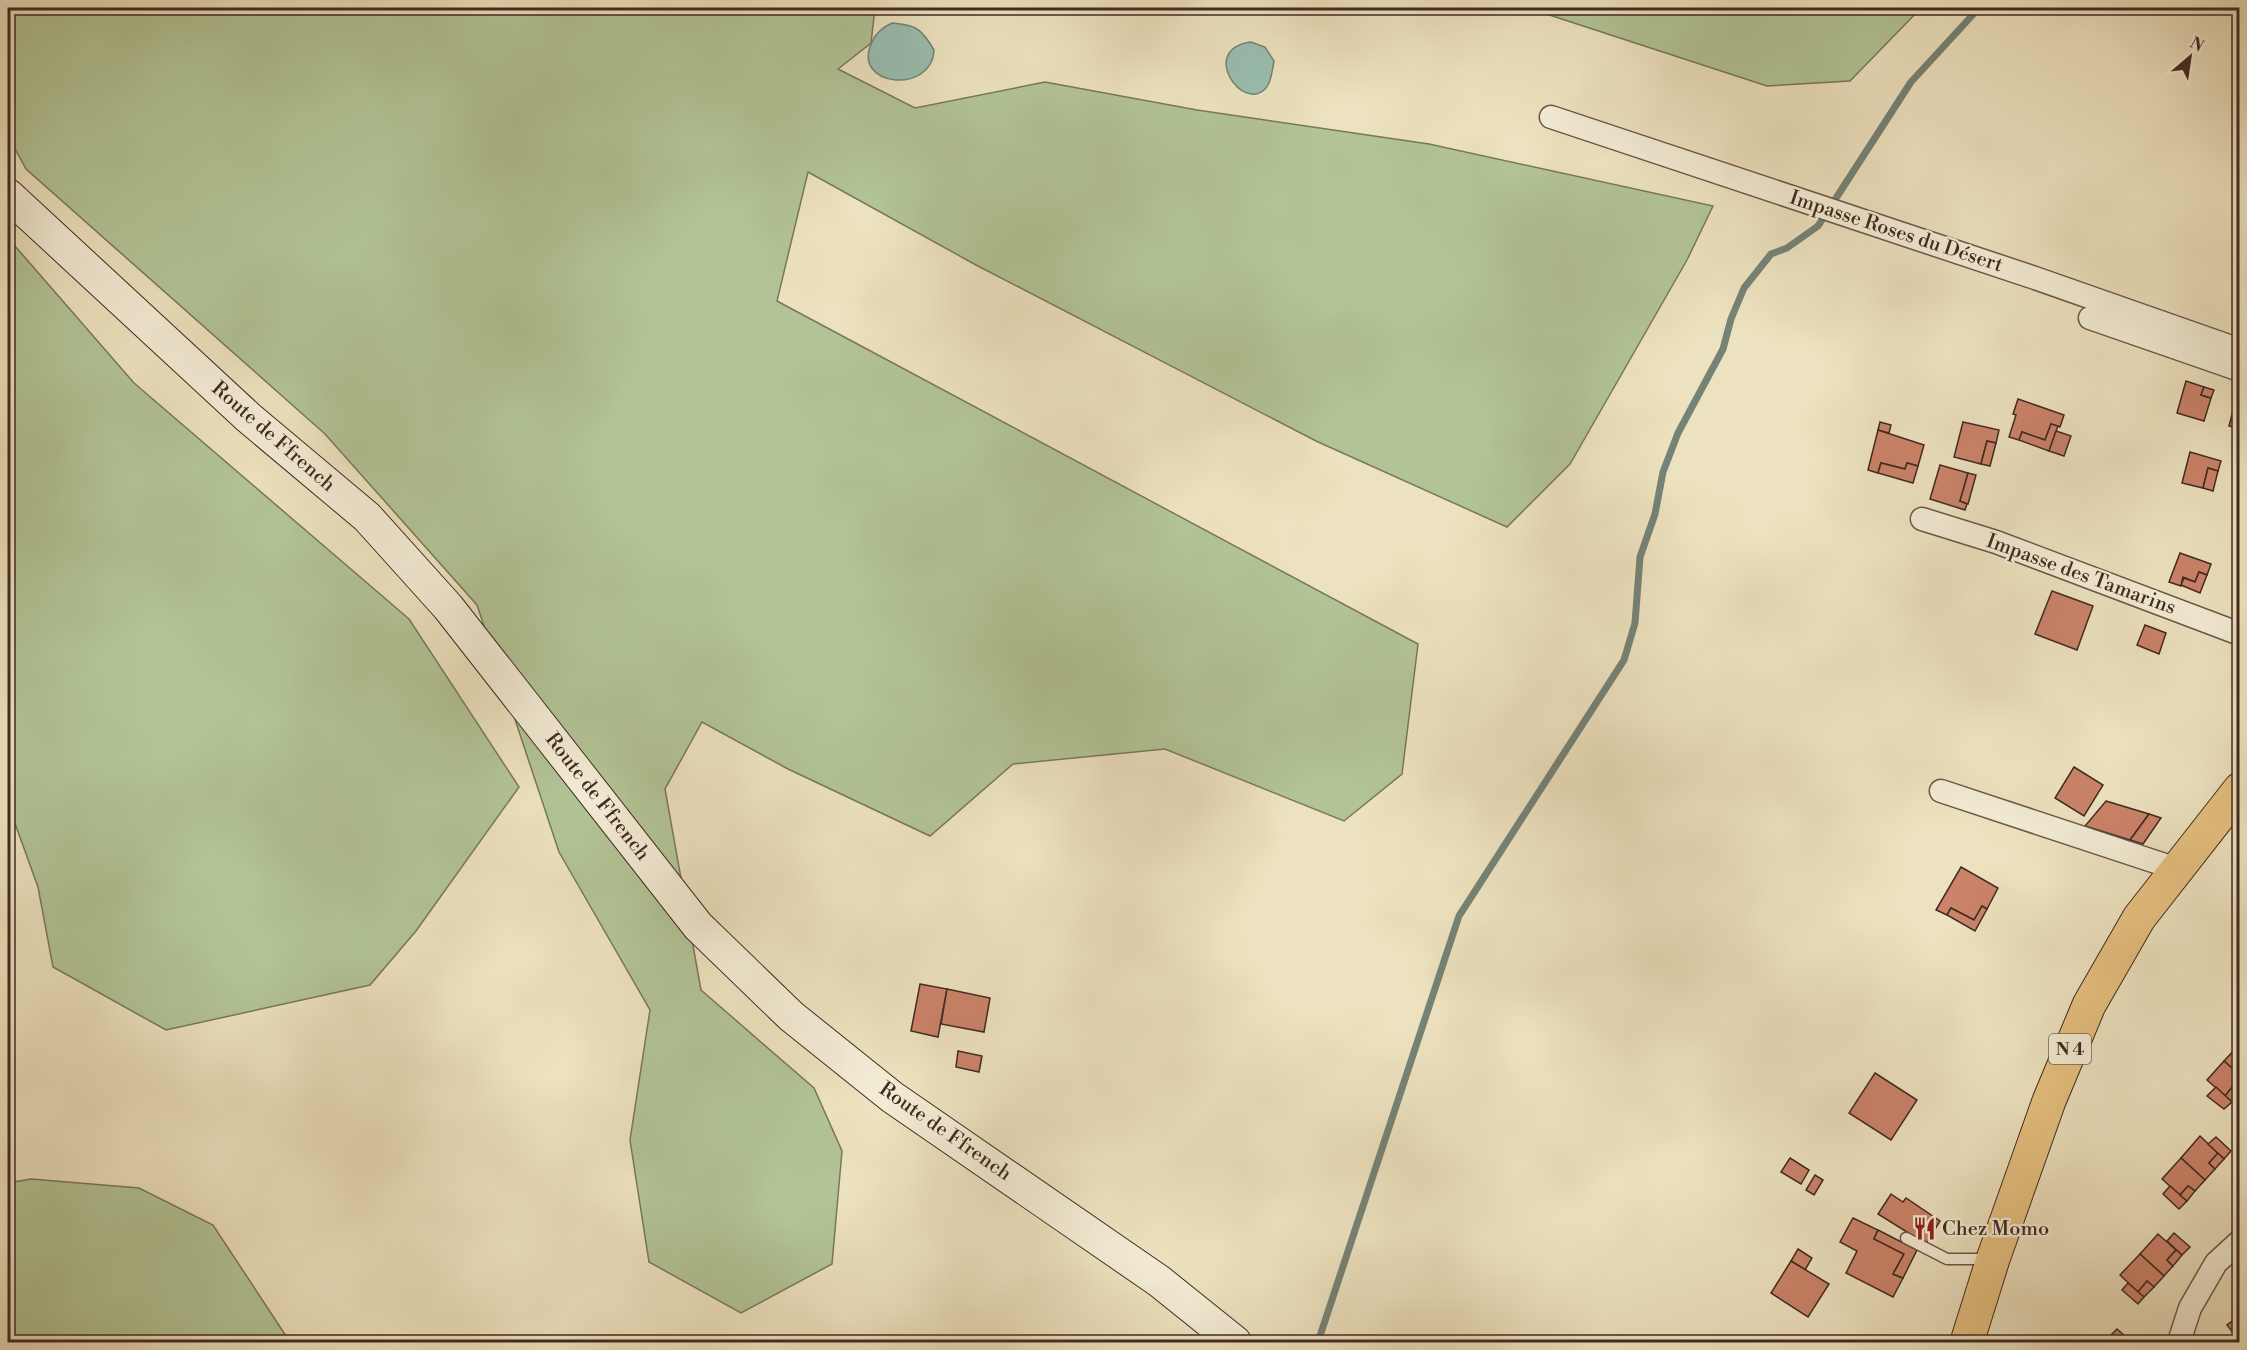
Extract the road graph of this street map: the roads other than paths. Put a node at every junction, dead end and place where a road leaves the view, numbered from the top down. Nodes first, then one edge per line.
1 (1551, 117) dead end
2 (8, 195) edge
3 (2090, 318) dead end
4 (2240, 350) edge
5 (2240, 370) edge
6 (1922, 519) dead end
7 (2240, 634) edge
8 (2240, 789) edge
9 (1941, 791) dead end
10 (2177, 869) junction
11 (1906, 1238) dead end
12 (2240, 1241) edge
13 (1993, 1259) junction
14 (1235, 1342) edge
15 (1966, 1342) edge
16 (2180, 1342) edge

1 - 4 street, Impasse Roses du Désert
2 - 14 main road, Route de Ffrench
3 - 5 street
6 - 7 street, Impasse des Tamarins
8 - 10 main road, N 4
9 - 10 street
10 - 13 main road, N 4
11 - 13 lane
12 - 16 street
13 - 15 main road, N 4

